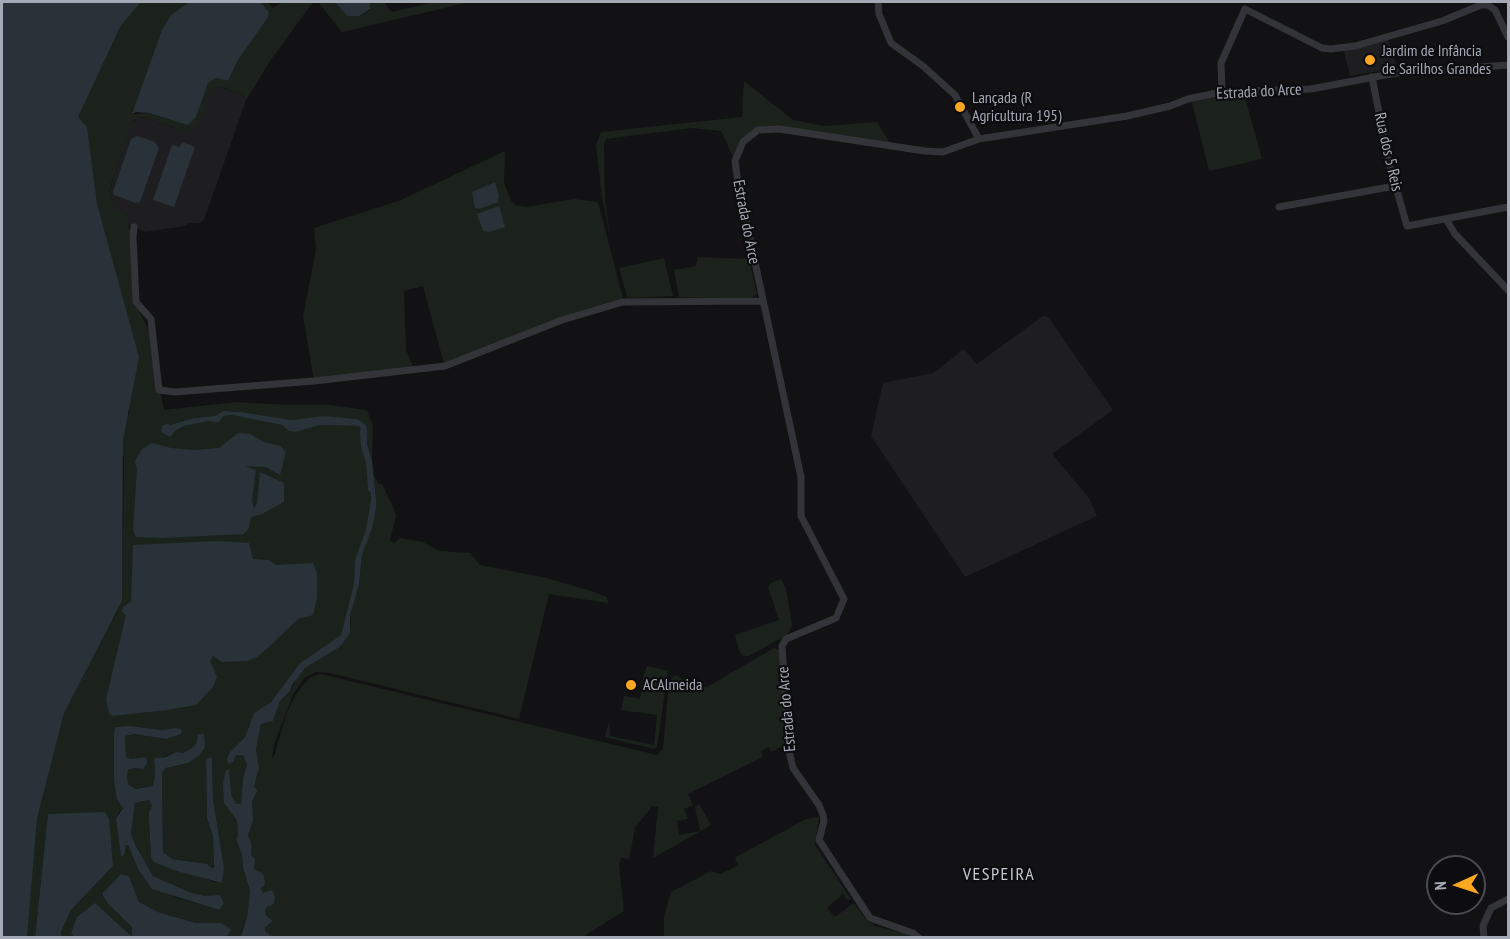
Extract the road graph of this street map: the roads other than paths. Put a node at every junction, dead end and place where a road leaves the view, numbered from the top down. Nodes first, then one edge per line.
1 (878, 2) edge
2 (1509, 37) edge
3 (1509, 65) edge
4 (1372, 77) junction
5 (1222, 92) junction
6 (979, 139) junction
7 (1395, 186) junction
8 (1278, 207) dead end
9 (1509, 207) edge
10 (1446, 219) junction
11 (134, 227) dead end
12 (1509, 290) edge
13 (762, 302) junction
14 (1509, 899) edge
15 (919, 938) edge
16 (1484, 938) edge

1 - 6 street
2 - 5 street
3 - 4 street, Estrada do Arce
4 - 5 street, Estrada do Arce
4 - 7 street, Rua dos 5 Reis
5 - 6 street, Estrada do Arce
6 - 13 street, Estrada do Arce
7 - 8 street
7 - 10 street, Rua dos 5 Reis
9 - 10 street
10 - 12 street
11 - 13 street
13 - 15 street, Estrada do Arce
14 - 16 street

